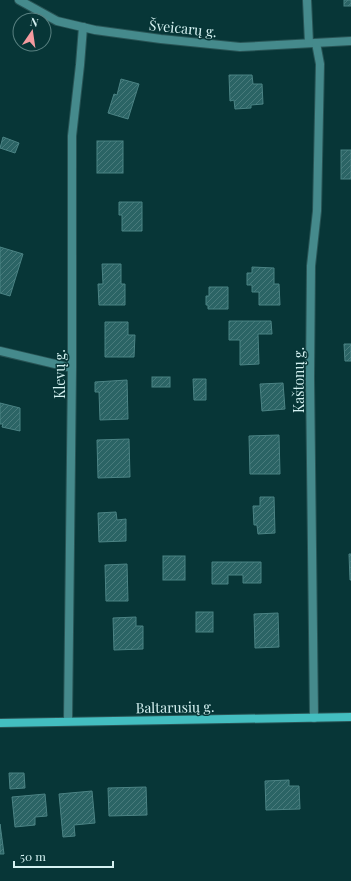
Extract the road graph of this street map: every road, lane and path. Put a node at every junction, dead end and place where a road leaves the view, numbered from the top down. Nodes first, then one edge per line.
1 (19, 0) edge
2 (307, 0) edge
3 (83, 27) junction
4 (351, 41) edge
5 (313, 43) junction
6 (0, 351) edge
7 (72, 368) junction
8 (351, 717) edge
9 (314, 718) junction
10 (68, 721) junction
11 (0, 723) edge

1 - 3 street, Šveicarų g.
2 - 5 street, Kaštonų g.
3 - 5 street, Šveicarų g.
3 - 7 street, Klevų g.
4 - 5 street, Šveicarų g.
5 - 9 street, Kaštonų g.
6 - 7 street
7 - 10 street, Klevų g.
8 - 9 main road, Baltarusių g.
9 - 10 main road, Baltarusių g.
10 - 11 main road, Baltarusių g.

